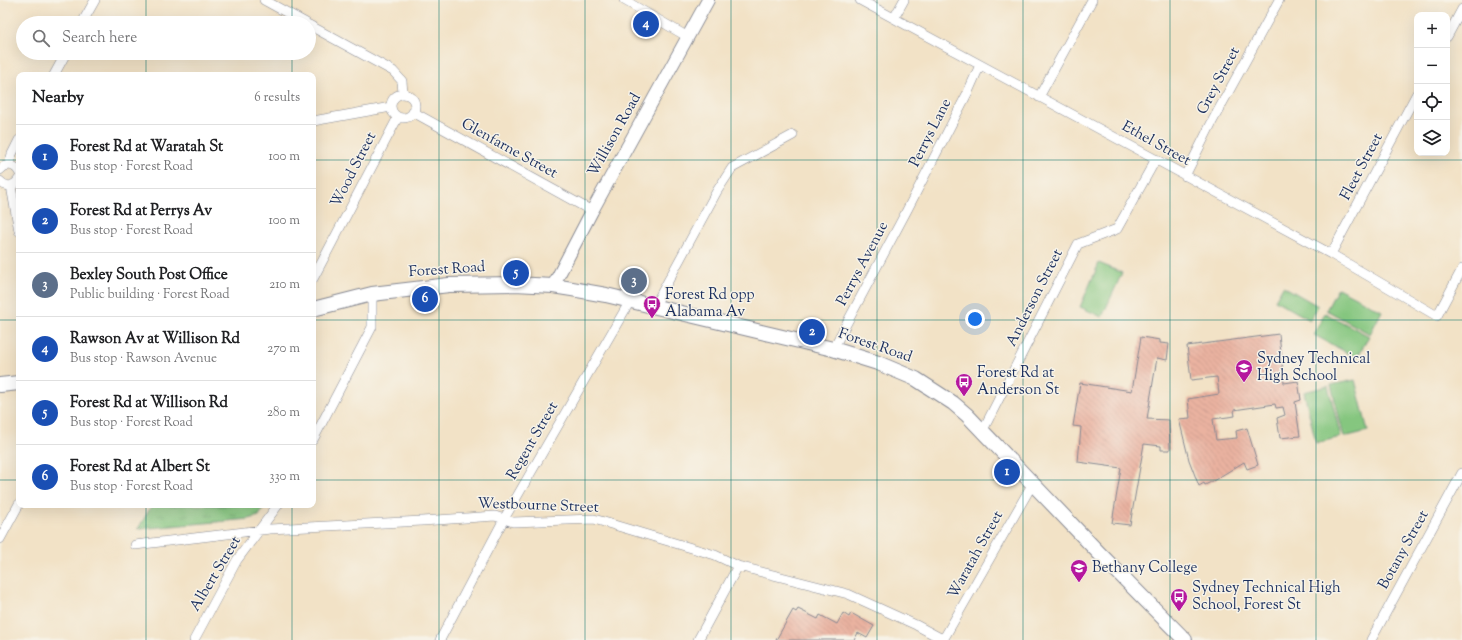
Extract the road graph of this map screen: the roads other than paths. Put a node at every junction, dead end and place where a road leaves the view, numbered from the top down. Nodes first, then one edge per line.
1 (94, 0) edge
2 (264, 0) edge
3 (624, 0) edge
4 (708, 0) edge
5 (860, 0) edge
6 (904, 0) edge
7 (1092, 0) edge
8 (1279, 0) edge
9 (1462, 9) edge
10 (86, 16) edge
11 (293, 16) edge
12 (894, 18) junction
13 (316, 28) edge
14 (1450, 31) edge
15 (688, 37) junction
16 (62, 60) edge
17 (980, 65) junction
18 (56, 72) edge
19 (403, 94) junction
20 (1039, 97) junction
21 (1414, 99) edge
22 (391, 107) junction
23 (413, 112) junction
24 (398, 117) junction
25 (316, 120) edge
26 (793, 135) dead end
27 (16, 146) edge
28 (1156, 159) junction
29 (9, 165) junction
30 (16, 168) edge
31 (0, 170) edge
32 (1185, 176) junction
33 (0, 181) edge
34 (16, 183) edge
35 (11, 186) junction
36 (592, 211) junction
37 (906, 212) joint
38 (16, 214) edge
39 (1331, 254) junction
40 (1462, 269) edge
41 (316, 273) edge
42 (552, 286) junction
43 (372, 294) junction
44 (630, 301) junction
45 (654, 307) junction
46 (316, 308) edge
47 (833, 349) junction
48 (16, 383) edge
49 (0, 385) edge
50 (982, 430) junction
51 (316, 434) edge
52 (1462, 473) edge
53 (1032, 482) junction
54 (17, 508) edge
55 (276, 508) edge
56 (504, 519) junction
57 (261, 530) junction
58 (0, 539) edge
59 (135, 545) dead end
60 (738, 566) junction
61 (194, 640) edge
62 (440, 640) edge
63 (698, 640) edge
64 (943, 640) edge
65 (1185, 640) edge
66 (1371, 640) edge

1 - 10 street
2 - 11 street
3 - 15 street
4 - 15 main road, Willison Road
5 - 12 street, Ethel Street
6 - 12 street
7 - 20 street
8 - 32 street, Grey Street
9 - 14 street
12 - 17 street, Ethel Street
13 - 19 street
15 - 36 main road, Willison Road
16 - 18 street
17 - 20 street, Ethel Street
17 - 37 street, Perrys Lane
19 - 22 street
19 - 23 street
20 - 28 street, Ethel Street
21 - 39 street, Fleet Street
22 - 24 street
22 - 25 street
23 - 24 street
23 - 36 street, Glenfarne Street
24 - 41 street, Wood Street
26 - 45 street
27 - 29 street
28 - 32 street, Ethel Street
28 - 50 street, Anderson Street
29 - 30 street
29 - 31 street
32 - 39 street, Ethel Street
33 - 35 street
34 - 35 street
35 - 38 street
36 - 42 main road, Willison Road
37 - 47 street, Perrys Avenue
39 - 40 street, Ethel Street
42 - 43 main road, Forest Road
42 - 44 main road, Forest Road
43 - 46 main road, Forest Road
43 - 51 street
44 - 45 main road, Forest Road
44 - 56 street, Regent Street
45 - 47 main road, Forest Road
47 - 50 main road, Forest Road
48 - 49 main road
50 - 53 main road, Forest Road
52 - 66 street, Botany Street
53 - 64 street, Waratah Street
53 - 65 main road, Forest Road
54 - 58 street
55 - 57 street, Albert Street
56 - 57 street, Westbourne Street
56 - 60 street, Westbourne Street
56 - 62 street, Regent Street
57 - 59 street, Westbourne Street
57 - 61 street, Albert Street
60 - 63 street
60 - 64 street, Westbourne Street

